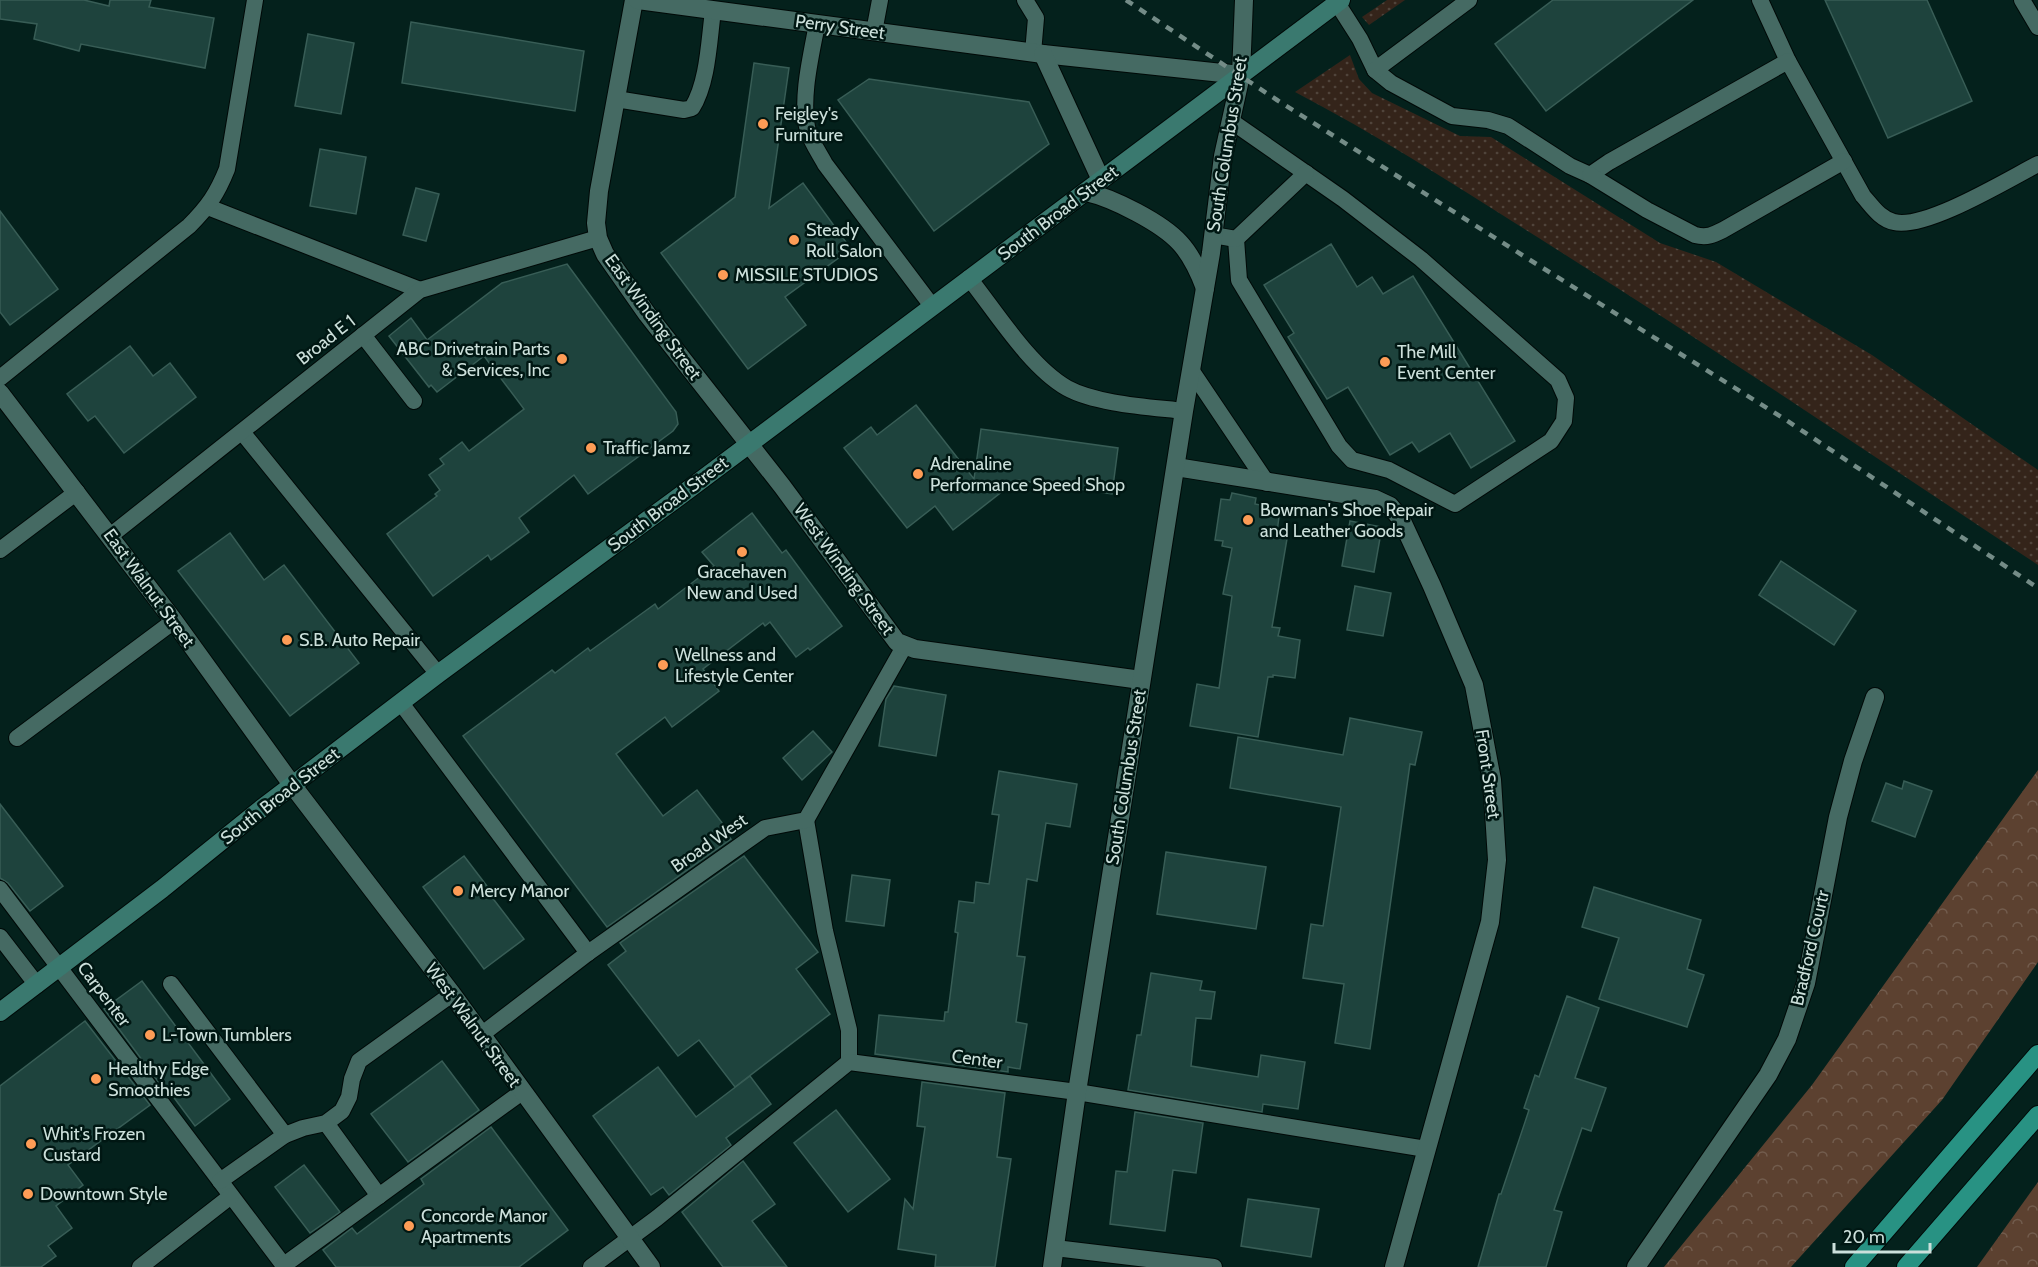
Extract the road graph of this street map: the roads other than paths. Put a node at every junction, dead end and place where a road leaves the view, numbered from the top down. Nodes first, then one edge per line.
1 (255, 0) edge
2 (636, 0) edge
3 (880, 0) edge
4 (1025, 0) edge
5 (1244, 0) edge
6 (1469, 0) edge
7 (1760, 0) edge
8 (2022, 0) edge
9 (1339, 1) edge
10 (713, 11) junction
11 (817, 24) junction
12 (2038, 27) edge
13 (874, 32) junction
14 (1038, 54) junction
15 (1788, 61) junction
16 (1375, 70) junction
17 (1240, 75) junction
18 (616, 99) junction
19 (1231, 121) junction
20 (1844, 161) junction
21 (2038, 164) edge
22 (1306, 173) junction
23 (1590, 175) junction
24 (1101, 180) junction
25 (1086, 192) junction
26 (208, 207) junction
27 (1213, 235) junction
28 (598, 238) junction
29 (1236, 239) junction
30 (969, 278) junction
31 (1205, 288) junction
32 (420, 290) junction
33 (932, 306) junction
34 (363, 335) junction
35 (1191, 370) junction
36 (0, 378) edge
37 (0, 393) edge
38 (414, 401) dead end
39 (1184, 411) junction
40 (242, 432) junction
41 (748, 443) junction
42 (1176, 467) junction
43 (1267, 483) junction
44 (77, 492) junction
45 (110, 536) junction
46 (0, 550) edge
47 (174, 621) junction
48 (904, 645) junction
49 (438, 674) junction
50 (1141, 680) junction
51 (1875, 697) dead end
52 (401, 703) junction
53 (17, 738) dead end
54 (293, 786) junction
55 (806, 819) junction
56 (0, 889) edge
57 (0, 937) edge
58 (588, 953) junction
59 (59, 968) junction
60 (171, 984) dead end
61 (37, 985) junction
62 (452, 994) junction
63 (0, 1012) edge
64 (481, 1035) junction
65 (2038, 1054) edge
66 (849, 1062) junction
67 (522, 1092) junction
68 (1077, 1092) junction
69 (2038, 1115) edge
70 (326, 1123) junction
71 (285, 1135) junction
72 (1426, 1149) junction
73 (220, 1181) junction
74 (231, 1196) junction
75 (379, 1196) junction
76 (629, 1239) junction
77 (1055, 1248) junction
78 (284, 1266) edge
79 (1214, 1266) edge
80 (140, 1267) edge
81 (591, 1267) edge
82 (651, 1267) edge
83 (1052, 1267) edge
84 (1394, 1267) edge
85 (1636, 1267) edge
86 (1854, 1267) edge
87 (1906, 1267) edge

1 - 26 lane
2 - 10 street, Perry Street
2 - 18 street, East Winding Street
3 - 13 lane
4 - 14 lane
5 - 17 street, South Columbus Street
6 - 16 lane
7 - 15 lane
8 - 12 lane
9 - 16 lane
9 - 17 main road, South Broad Street
10 - 11 street, Perry Street
10 - 18 lane
11 - 13 street, Perry Street
11 - 33 lane
13 - 14 street, Perry Street
14 - 17 street, Perry Street
14 - 24 street
15 - 20 lane
15 - 23 lane
16 - 23 lane
17 - 19 street, South Columbus Street
17 - 24 main road, South Broad Street
18 - 28 street, East Winding Street
19 - 22 lane
19 - 27 street, South Columbus Street
20 - 21 lane
20 - 23 lane
22 - 29 lane
22 - 29 lane
24 - 25 main road, South Broad Street
25 - 30 main road, South Broad Street
25 - 31 street, South Columbus Street
26 - 32 lane
26 - 36 lane
27 - 29 lane
27 - 31 street, South Columbus Street
28 - 32 lane, Broad E 1
28 - 41 street, East Winding Street
30 - 33 main road, South Broad Street
30 - 39 lane
31 - 35 street, South Columbus Street
32 - 34 lane, Broad E 1
33 - 41 main road, South Broad Street
34 - 38 lane
34 - 40 lane, Broad E 1
35 - 39 street, South Columbus Street
35 - 43 lane
37 - 44 street, East Walnut Street
39 - 42 street, South Columbus Street
40 - 45 lane, Broad E 1
40 - 49 lane
41 - 48 street, West Winding Street
41 - 49 main road, South Broad Street
42 - 43 street, Front Street
42 - 50 street, South Columbus Street
43 - 72 street, Front Street
44 - 45 street, East Walnut Street
44 - 46 lane
45 - 47 street, East Walnut Street
47 - 53 lane
47 - 54 street, East Walnut Street
48 - 50 street, West Winding Street
48 - 55 lane
49 - 52 main road, South Broad Street
50 - 68 street, South Columbus Street
51 - 85 street, Bradford Courtr
52 - 54 main road, South Broad Street
52 - 58 lane
54 - 59 main road, South Broad Street
54 - 62 street, West Walnut Street
55 - 58 lane, Broad West
55 - 66 lane
56 - 59 lane, Carpenter
57 - 61 lane
58 - 64 lane, Broad West
59 - 61 main road, South Broad Street
59 - 73 lane, Carpenter
60 - 71 lane
61 - 63 main road, South Broad Street
62 - 64 street, West Walnut Street
62 - 70 lane
64 - 67 street, West Walnut Street
65 - 86 highway
66 - 68 lane, Center
66 - 76 lane
67 - 75 lane
67 - 76 street, West Walnut Street
68 - 72 lane, Center
68 - 77 street, South Columbus Street
69 - 87 highway
70 - 71 lane
70 - 75 lane
71 - 73 lane
72 - 84 street, Front Street
73 - 74 lane, Carpenter
74 - 78 lane, Carpenter
74 - 80 lane
75 - 78 lane
76 - 81 lane
76 - 82 street, West Walnut Street
77 - 79 lane
77 - 83 street, South Columbus Street

